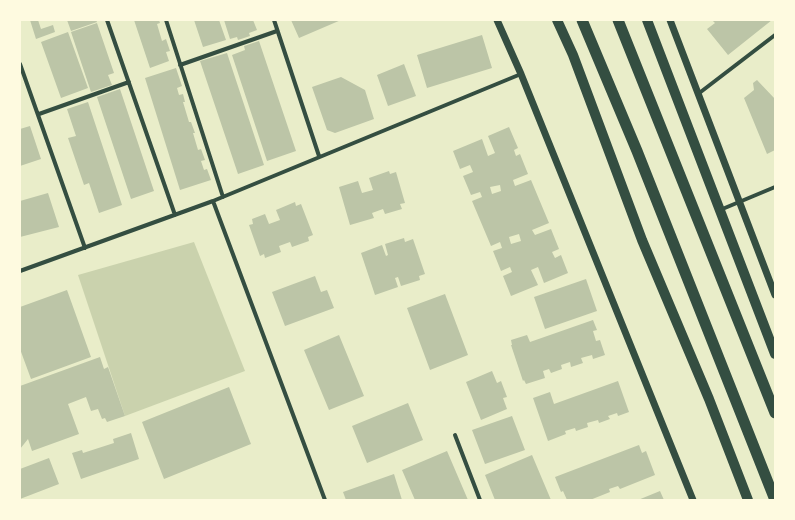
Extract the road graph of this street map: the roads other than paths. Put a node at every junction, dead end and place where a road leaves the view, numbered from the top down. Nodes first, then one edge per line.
1 (107, 20) edge
2 (166, 20) edge
3 (274, 20) edge
4 (497, 20) edge
5 (557, 20) edge
6 (582, 20) edge
7 (618, 20) edge
8 (647, 20) edge
9 (670, 20) edge
10 (277, 31) junction
11 (775, 35) edge
12 (20, 64) edge
13 (180, 65) junction
14 (521, 74) junction
15 (129, 82) junction
16 (698, 94) junction
17 (39, 114) junction
18 (319, 156) junction
19 (775, 187) edge
20 (223, 197) junction
21 (213, 201) junction
22 (739, 202) junction
23 (719, 211) junction
24 (175, 215) junction
25 (84, 248) junction
26 (20, 271) edge
27 (775, 295) edge
28 (775, 354) edge
29 (775, 413) edge
30 (455, 435) dead end
31 (325, 500) edge
32 (480, 500) edge
33 (693, 500) edge
34 (748, 500) edge
35 (775, 500) edge

1 - 15 street
2 - 13 street
3 - 10 street
4 - 14 street
5 - 34 main road
6 - 35 highway
7 - 29 highway
8 - 23 main road
9 - 16 street
10 - 13 street
10 - 18 street
11 - 16 street
12 - 17 street
13 - 20 street
14 - 18 street
14 - 33 street
15 - 17 street
15 - 24 street
16 - 22 street
17 - 25 street
18 - 20 street
19 - 22 street
20 - 21 street
21 - 24 street
21 - 31 street
22 - 23 street
22 - 27 street
23 - 28 main road
24 - 25 street
25 - 26 street
30 - 32 street

